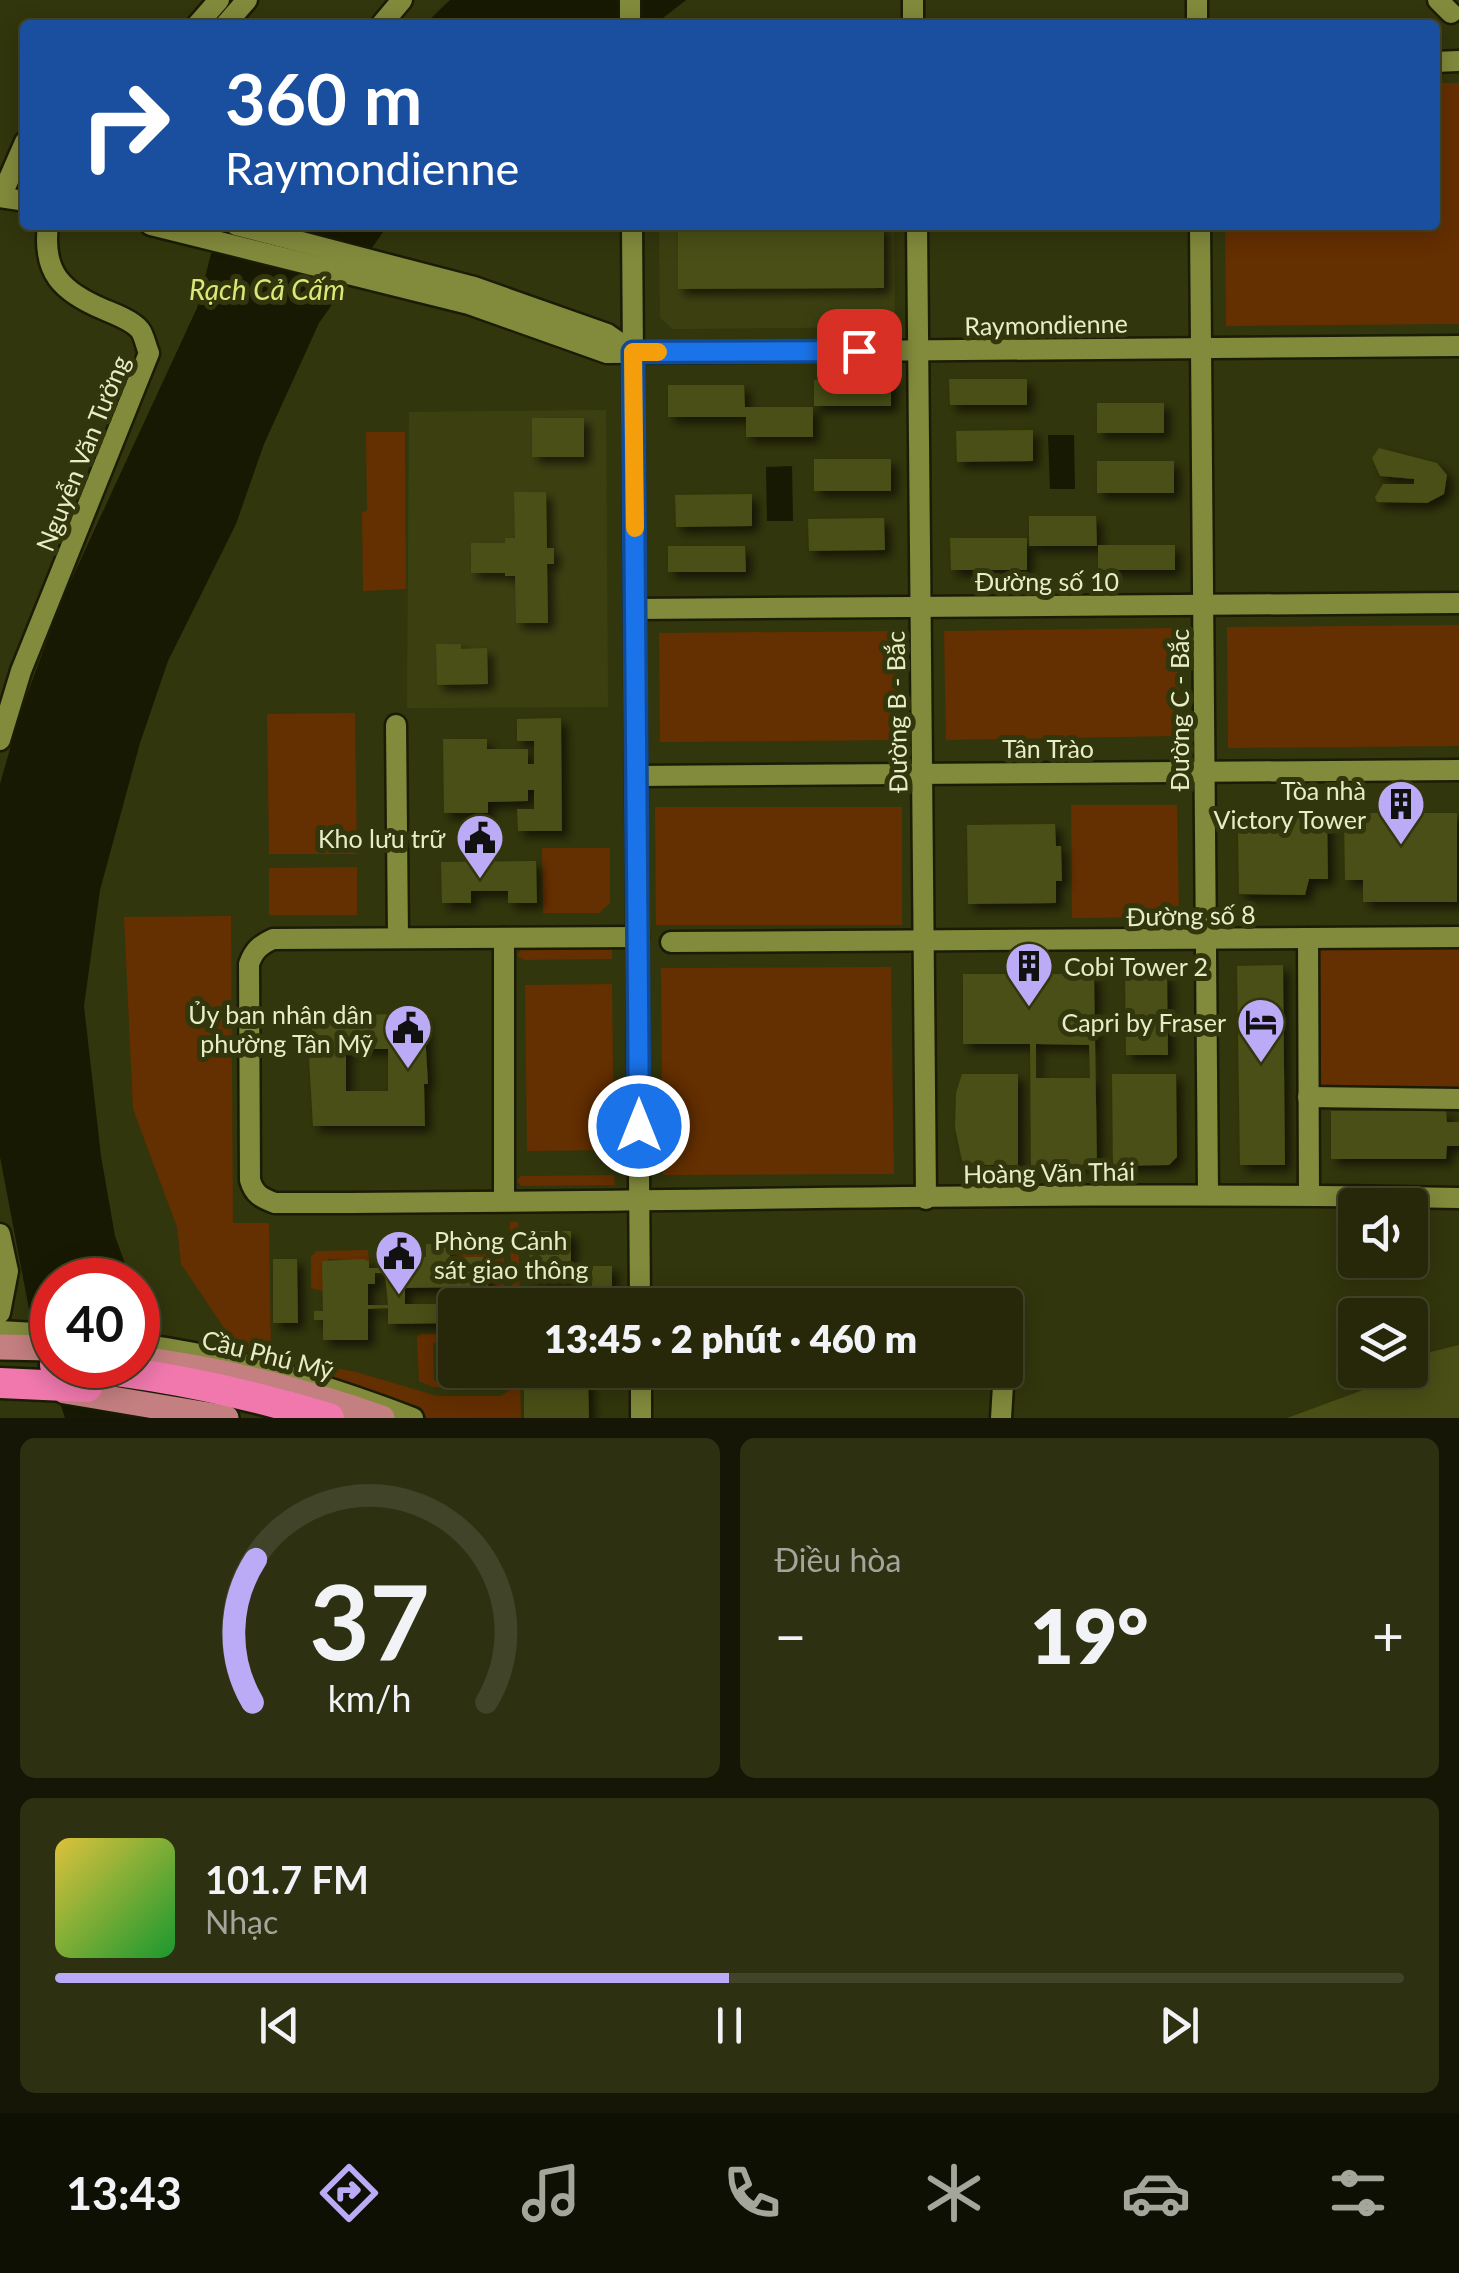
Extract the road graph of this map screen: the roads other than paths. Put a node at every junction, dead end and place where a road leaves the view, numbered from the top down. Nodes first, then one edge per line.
1 (218, 0) edge
2 (247, 0) edge
3 (402, 0) edge
4 (200, 20) edge
5 (229, 20) edge
6 (385, 20) edge
7 (20, 162) edge
8 (13, 191) edge
9 (47, 230) edge
10 (173, 230) edge
11 (253, 230) edge
12 (632, 230) edge
13 (918, 230) edge
14 (1200, 230) edge
15 (471, 296) junction
16 (1459, 346) edge
17 (1202, 348) junction
18 (919, 351) junction
19 (633, 352) junction
20 (1459, 603) edge
21 (1203, 605) junction
22 (920, 607) junction
23 (635, 609) junction
24 (396, 725) dead end
25 (0, 740) edge
26 (1459, 770) edge
27 (1203, 772) junction
28 (922, 774) junction
29 (637, 776) junction
30 (638, 937) junction
31 (398, 938) junction
32 (504, 938) junction
33 (1308, 938) junction
34 (1459, 938) edge
35 (1207, 940) junction
36 (671, 942) dead end
37 (924, 942) junction
38 (1308, 1097) junction
39 (1459, 1099) edge
40 (1208, 1194) junction
41 (1308, 1194) junction
42 (926, 1198) junction
43 (1459, 1198) edge
44 (504, 1201) junction
45 (640, 1202) junction
46 (0, 1234) edge
47 (2, 1267) edge
48 (640, 1288) edge
49 (0, 1313) edge
50 (0, 1331) edge
51 (30, 1332) edge
52 (160, 1347) edge
53 (0, 1348) edge
54 (30, 1348) edge
55 (160, 1361) edge
56 (0, 1364) edge
57 (30, 1365) edge
58 (160, 1378) edge
59 (0, 1386) edge
60 (641, 1388) edge
61 (1003, 1388) edge
62 (226, 1418) edge
63 (259, 1418) edge
64 (329, 1418) edge
65 (382, 1418) edge
66 (413, 1418) edge
67 (641, 1418) edge
68 (1001, 1418) edge

1 - 4 street
2 - 5 street
3 - 6 street
7 - 8 street
9 - 25 street, Nguyễn Văn Tưởng
10 - 15 street
11 - 15 street
12 - 19 street
13 - 18 street, Đường B - Bắc
14 - 17 street, Đường C - Bắc
15 - 19 street, Raymondienne
16 - 17 street, Raymondienne
17 - 18 street, Raymondienne
17 - 21 street, Đường C - Bắc
18 - 19 street, Raymondienne
18 - 22 street, Đường B - Bắc
19 - 23 street
20 - 21 street, Đường số 10
21 - 22 street, Đường số 10
21 - 27 street, Đường C - Bắc
22 - 23 street, Đường số 10
22 - 28 street, Đường B - Bắc
23 - 29 street
24 - 31 street
26 - 27 street, Tân Trào
27 - 28 street, Tân Trào
27 - 35 street, Đường C - Bắc
28 - 29 street, Tân Trào
28 - 37 street, Đường B - Bắc
29 - 30 street
30 - 32 street
30 - 45 street
31 - 32 street
31 - 44 street, Hoàng Văn Thái
32 - 44 street
33 - 34 street, Đường số 8
33 - 35 street, Đường số 8
33 - 38 street
35 - 37 street, Đường số 8
35 - 40 street, Đường C - Bắc
36 - 37 street, Đường số 8
37 - 42 street, Đường B - Bắc
38 - 39 street
38 - 41 street
40 - 41 street, Hoàng Văn Thái
40 - 42 street, Hoàng Văn Thái
41 - 43 street, Hoàng Văn Thái
42 - 45 street, Hoàng Văn Thái
44 - 45 street, Hoàng Văn Thái
45 - 48 street
46 - 47 street
47 - 49 street
50 - 51 street
52 - 66 street
53 - 54 main road
55 - 65 main road, Cầu Phú Mỹ
56 - 57 highway, Cầu Phú Mỹ
58 - 64 highway, Cầu Phú Mỹ
59 - 62 main road
59 - 63 highway
60 - 67 street
61 - 68 street

